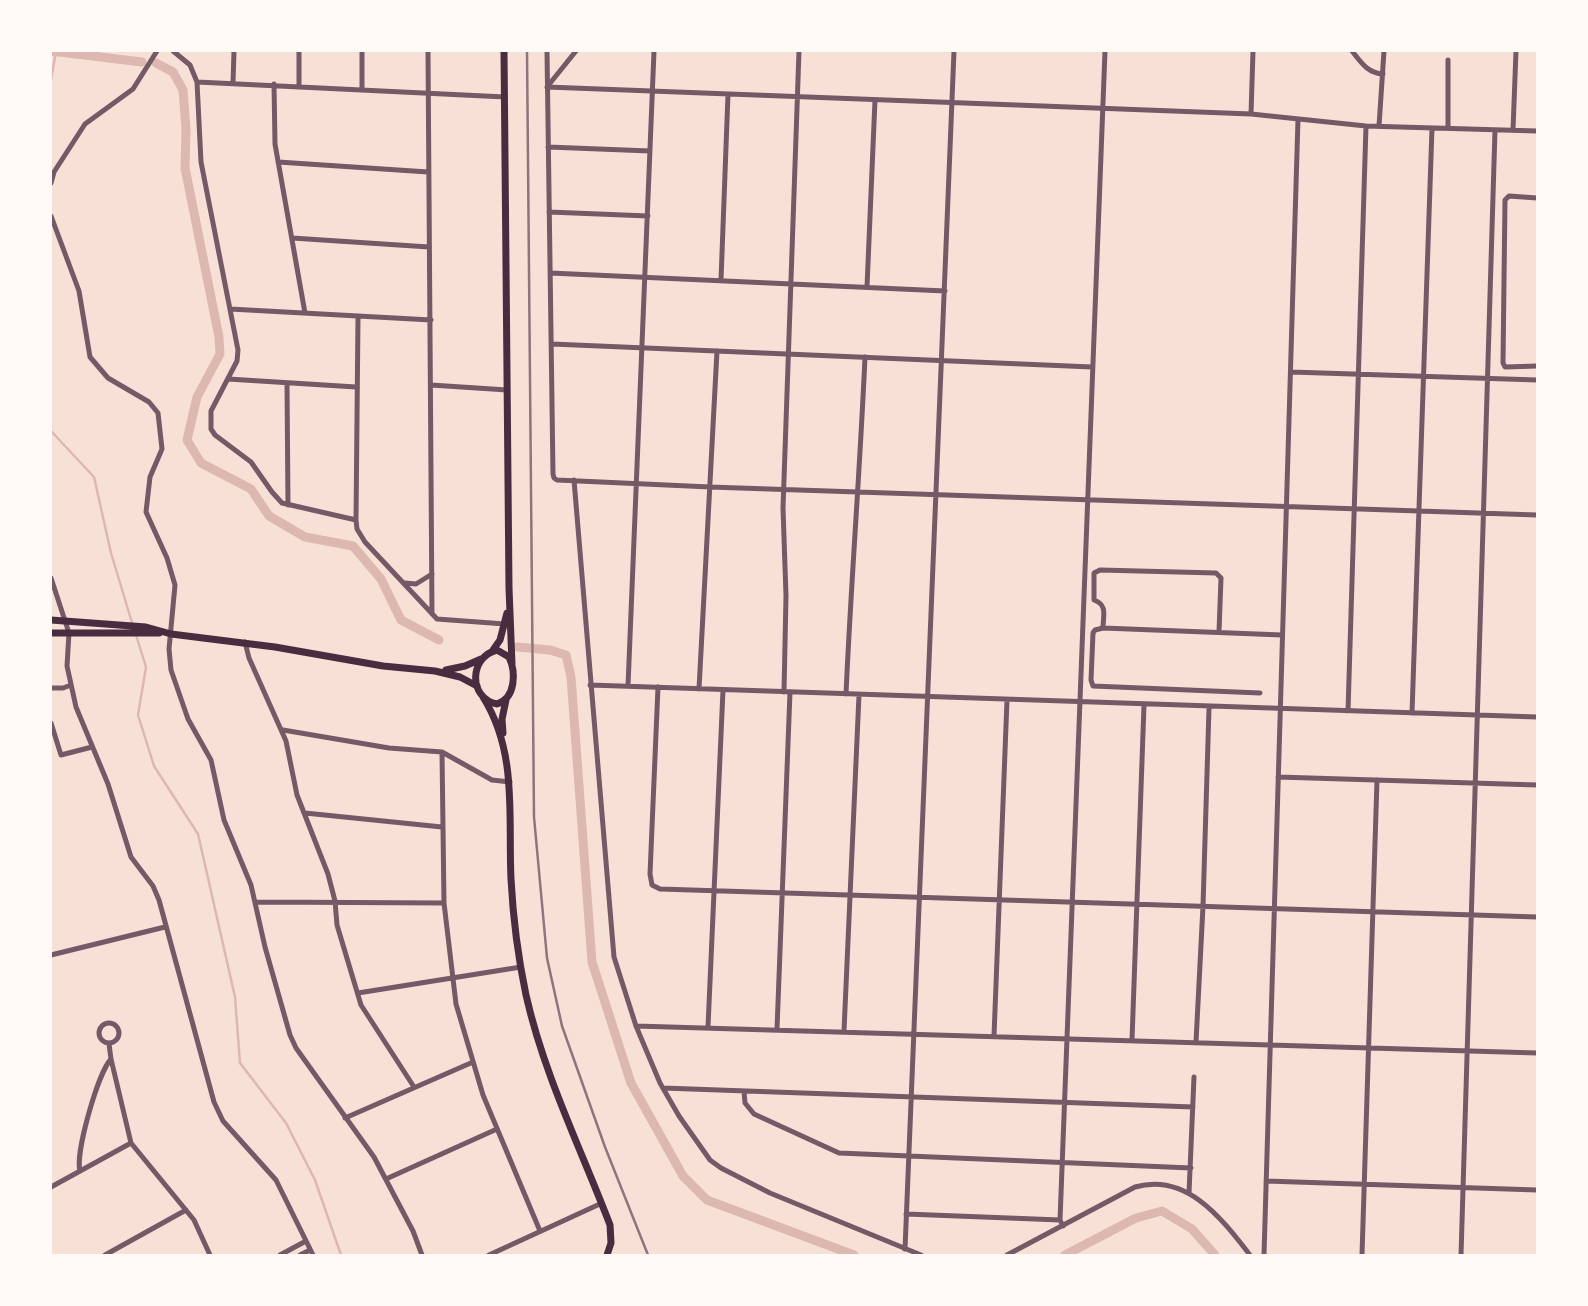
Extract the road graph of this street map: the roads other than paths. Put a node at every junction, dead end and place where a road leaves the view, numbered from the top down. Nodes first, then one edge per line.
1 (157, 51) edge
2 (173, 51) edge
3 (234, 51) edge
4 (299, 51) edge
5 (362, 51) edge
6 (428, 51) edge
7 (504, 51) edge
8 (547, 51) edge
9 (576, 51) edge
10 (654, 51) edge
11 (799, 51) edge
12 (954, 51) edge
13 (1105, 51) edge
14 (1254, 51) edge
15 (1352, 51) edge
16 (1384, 51) edge
17 (1517, 51) edge
18 (1448, 61) dead end
19 (1382, 74) junction
20 (197, 82) junction
21 (233, 83) junction
22 (274, 85) junction
23 (299, 86) junction
24 (547, 87) junction
25 (362, 89) junction
26 (653, 91) junction
27 (428, 92) junction
28 (728, 94) junction
29 (505, 96) junction
30 (797, 96) junction
31 (875, 100) junction
32 (953, 102) junction
33 (1103, 108) junction
34 (1251, 114) junction
35 (1298, 119) junction
36 (1366, 126) junction
37 (1379, 126) junction
38 (1432, 128) junction
39 (1448, 128) junction
40 (1495, 130) junction
41 (1513, 130) junction
42 (1537, 131) edge
43 (548, 147) junction
44 (650, 151) junction
45 (278, 162) junction
46 (428, 172) junction
47 (51, 183) edge
48 (1537, 198) edge
49 (549, 212) junction
50 (51, 216) edge
51 (648, 216) junction
52 (292, 237) junction
53 (429, 247) junction
54 (550, 273) junction
55 (645, 277) junction
56 (721, 280) junction
57 (792, 283) junction
58 (867, 287) junction
59 (944, 290) junction
60 (230, 309) junction
61 (305, 313) junction
62 (358, 317) junction
63 (431, 320) junction
64 (551, 344) junction
65 (643, 348) junction
66 (717, 351) junction
67 (789, 354) junction
68 (864, 357) junction
69 (942, 360) junction
70 (1537, 366) edge
71 (1092, 367) junction
72 (1291, 372) junction
73 (1359, 374) junction
74 (1424, 376) junction
75 (1487, 379) junction
76 (228, 380) junction
77 (1537, 380) edge
78 (287, 384) junction
79 (431, 385) junction
80 (356, 387) junction
81 (507, 390) junction
82 (574, 480) junction
83 (638, 483) junction
84 (710, 487) junction
85 (784, 489) junction
86 (859, 492) junction
87 (936, 495) junction
88 (1087, 499) junction
89 (288, 505) junction
90 (1286, 506) junction
91 (1354, 509) junction
92 (1419, 511) junction
93 (1484, 513) junction
94 (1537, 515) edge
95 (356, 520) junction
96 (432, 574) junction
97 (51, 578) edge
98 (405, 583) junction
99 (509, 588) junction
100 (432, 614) junction
101 (51, 620) edge
102 (66, 620) junction
103 (505, 624) junction
104 (1103, 628) junction
105 (121, 629) junction
106 (1219, 632) junction
107 (51, 633) edge
108 (167, 633) junction
109 (69, 634) junction
110 (1282, 635) junction
111 (245, 642) junction
112 (490, 652) junction
113 (481, 659) junction
114 (512, 664) junction
115 (435, 671) junction
116 (71, 685) junction
117 (590, 685) junction
118 (628, 686) junction
119 (477, 687) junction
120 (51, 688) edge
121 (658, 688) junction
122 (699, 689) junction
123 (723, 690) junction
124 (787, 692) junction
125 (1260, 693) dead end
126 (846, 694) junction
127 (859, 695) junction
128 (483, 697) junction
129 (927, 697) junction
130 (506, 700) junction
131 (1007, 700) junction
132 (1080, 702) junction
133 (1144, 705) junction
134 (1209, 708) junction
135 (1280, 709) junction
136 (1348, 712) junction
137 (1412, 713) junction
138 (1478, 716) junction
139 (1537, 717) edge
140 (51, 723) edge
141 (283, 730) junction
142 (504, 744) junction
143 (92, 747) junction
144 (442, 752) junction
145 (1278, 777) junction
146 (1377, 780) junction
147 (510, 782) junction
148 (1476, 783) junction
149 (1537, 785) edge
150 (305, 813) junction
151 (442, 827) junction
152 (716, 891) junction
153 (782, 893) junction
154 (850, 895) junction
155 (919, 897) junction
156 (999, 900) junction
157 (335, 901) junction
158 (256, 902) junction
159 (1072, 902) junction
160 (444, 903) junction
161 (1137, 904) junction
162 (1203, 906) junction
163 (1274, 909) junction
164 (1373, 912) junction
165 (1472, 915) junction
166 (1537, 917) edge
167 (166, 928) junction
168 (51, 955) edge
169 (521, 967) junction
170 (453, 978) junction
171 (358, 993) junction
172 (636, 1026) junction
173 (709, 1027) junction
174 (777, 1029) junction
175 (844, 1031) junction
176 (913, 1033) junction
177 (994, 1036) junction
178 (1067, 1038) junction
179 (1132, 1040) junction
180 (1196, 1042) junction
181 (109, 1044) dead end
182 (1270, 1045) junction
183 (1369, 1048) junction
184 (1467, 1051) junction
185 (1537, 1053) edge
186 (111, 1059) junction
187 (473, 1062) junction
188 (1195, 1077) dead end
189 (414, 1087) junction
190 (663, 1088) junction
191 (744, 1091) junction
192 (911, 1097) junction
193 (1064, 1103) junction
194 (1194, 1107) junction
195 (345, 1118) junction
196 (497, 1129) junction
197 (131, 1143) junction
198 (908, 1156) junction
199 (1062, 1163) junction
200 (1191, 1168) junction
201 (80, 1171) junction
202 (386, 1179) junction
203 (1265, 1181) junction
204 (1365, 1184) junction
205 (51, 1187) edge
206 (1463, 1188) junction
207 (1537, 1190) edge
208 (1189, 1193) junction
209 (602, 1203) junction
210 (186, 1210) junction
211 (906, 1214) junction
212 (1061, 1223) junction
213 (540, 1231) junction
214 (306, 1241) junction
215 (905, 1249) junction
216 (312, 1253) edge
217 (106, 1255) edge
218 (210, 1255) edge
219 (280, 1255) edge
220 (300, 1255) edge
221 (422, 1255) edge
222 (488, 1255) edge
223 (607, 1255) edge
224 (921, 1255) edge
225 (1007, 1255) edge
226 (1250, 1255) edge
227 (1264, 1255) edge
228 (1362, 1255) edge
229 (1461, 1255) edge

1 - 47 street
2 - 20 street
3 - 21 street
4 - 23 street
5 - 25 street
6 - 27 street
7 - 29 main road
8 - 24 street
9 - 24 street
10 - 26 street
11 - 30 street
12 - 32 street
13 - 33 street
14 - 34 street
15 - 19 street
16 - 19 street
17 - 41 street
18 - 39 street
19 - 37 street
20 - 21 street
20 - 60 street
21 - 22 street
22 - 23 street
22 - 45 street
23 - 25 street
24 - 26 street
24 - 43 street
25 - 27 street
26 - 28 street
26 - 44 street
27 - 29 street
27 - 46 street
28 - 30 street
28 - 56 street
29 - 81 main road
30 - 31 street
30 - 57 street
31 - 32 street
31 - 58 street
32 - 33 street
32 - 59 street
33 - 34 street
33 - 71 street
34 - 35 street
35 - 36 street
35 - 72 street
36 - 37 street
36 - 73 street
37 - 38 street
38 - 39 street
38 - 74 street
39 - 40 street
40 - 41 street
40 - 75 street
41 - 42 street
43 - 44 street
43 - 49 street
44 - 51 street
45 - 46 street
45 - 52 street
46 - 53 street
48 - 70 street
49 - 51 street
49 - 54 street
50 - 108 street
51 - 55 street
52 - 53 street
52 - 61 street
53 - 63 street
54 - 55 street
54 - 64 street
55 - 56 street
55 - 65 street
56 - 57 street
57 - 58 street
57 - 67 street
58 - 59 street
59 - 69 street
60 - 61 street
60 - 76 street
61 - 62 street
62 - 63 street
62 - 80 street
63 - 79 street
64 - 65 street
64 - 82 street
65 - 66 street
65 - 83 street
66 - 67 street
66 - 84 street
67 - 68 street
67 - 85 street
68 - 69 street
68 - 86 street
69 - 71 street
69 - 87 street
71 - 88 street
72 - 73 street
72 - 90 street
73 - 74 street
73 - 91 street
74 - 75 street
74 - 92 street
75 - 77 street
75 - 93 street
76 - 78 street
76 - 89 street
78 - 80 street
78 - 89 street
79 - 81 street
79 - 96 street
80 - 95 street
81 - 99 main road
82 - 83 street
82 - 117 street
83 - 84 street
83 - 118 street
84 - 85 street
84 - 122 street
85 - 86 street
85 - 124 street
86 - 87 street
86 - 126 street
87 - 88 street
87 - 129 street
88 - 90 street
88 - 132 street
89 - 95 street
90 - 91 street
90 - 110 street
91 - 92 street
91 - 136 street
92 - 93 street
92 - 137 street
93 - 94 street
93 - 138 street
95 - 98 street
96 - 98 street
96 - 100 street
97 - 102 street
98 - 100 street
99 - 103 main road
99 - 114 main road
100 - 103 street
101 - 102 main road
102 - 105 main road
102 - 109 street
103 - 112 main road
104 - 106 street
104 - 106 street
104 - 125 street
105 - 108 main road
105 - 109 main road
106 - 110 street
107 - 109 main road
108 - 111 main road
108 - 158 street
109 - 116 street
110 - 135 street
111 - 115 main road
111 - 141 street
112 - 113 main road
112 - 114 main road
113 - 115 main road
113 - 119 main road
114 - 130 main road
115 - 119 main road
116 - 120 street
116 - 143 street
117 - 118 street
117 - 172 street
118 - 121 street
119 - 128 main road
121 - 122 street
121 - 152 street
122 - 123 street
123 - 124 street
123 - 152 street
124 - 126 street
124 - 153 street
126 - 127 street
127 - 129 street
127 - 154 street
128 - 130 main road
128 - 142 main road
129 - 131 street
129 - 155 street
130 - 142 main road
131 - 132 street
131 - 156 street
132 - 133 street
132 - 159 street
133 - 134 street
133 - 161 street
134 - 135 street
134 - 162 street
135 - 136 street
135 - 145 street
136 - 137 street
137 - 138 street
138 - 139 street
138 - 148 street
140 - 143 street
141 - 144 street
141 - 150 street
142 - 147 main road
143 - 167 street
144 - 147 street
144 - 151 street
145 - 146 street
145 - 163 street
146 - 148 street
146 - 164 street
147 - 169 main road
148 - 149 street
148 - 165 street
150 - 151 street
150 - 157 street
151 - 160 street
152 - 153 street
152 - 173 street
153 - 154 street
153 - 174 street
154 - 155 street
154 - 175 street
155 - 156 street
155 - 176 street
156 - 159 street
156 - 177 street
157 - 158 street
157 - 160 street
157 - 171 street
158 - 195 street
159 - 161 street
159 - 178 street
160 - 170 street
161 - 162 street
161 - 179 street
162 - 163 street
162 - 180 street
163 - 164 street
163 - 182 street
164 - 165 street
164 - 183 street
165 - 166 street
165 - 184 street
167 - 168 street
167 - 214 street
169 - 170 street
169 - 209 main road
170 - 171 street
170 - 187 street
171 - 189 street
172 - 173 street
172 - 190 street
173 - 174 street
174 - 175 street
175 - 176 street
176 - 177 street
176 - 192 street
177 - 178 street
178 - 179 street
178 - 193 street
179 - 180 street
180 - 182 street
181 - 186 street
182 - 183 street
182 - 203 street
183 - 184 street
183 - 204 street
184 - 185 street
184 - 206 street
186 - 197 street
186 - 201 street
187 - 189 street
187 - 196 street
188 - 194 street
189 - 195 street
190 - 191 street
190 - 215 street
191 - 192 street
191 - 198 street
192 - 193 street
192 - 198 street
193 - 194 street
193 - 199 street
194 - 200 street
195 - 202 street
196 - 202 street
196 - 213 street
197 - 201 street
197 - 210 street
198 - 199 street
198 - 211 street
199 - 200 street
199 - 212 street
200 - 208 street
201 - 205 street
202 - 221 street
203 - 204 street
203 - 227 street
204 - 206 street
204 - 228 street
206 - 207 street
206 - 229 street
208 - 212 street
208 - 226 street
209 - 213 street
209 - 223 main road
210 - 217 street
210 - 218 street
211 - 212 street
211 - 215 street
212 - 225 street
213 - 222 street
214 - 216 street
214 - 219 street
215 - 224 street
216 - 220 street

